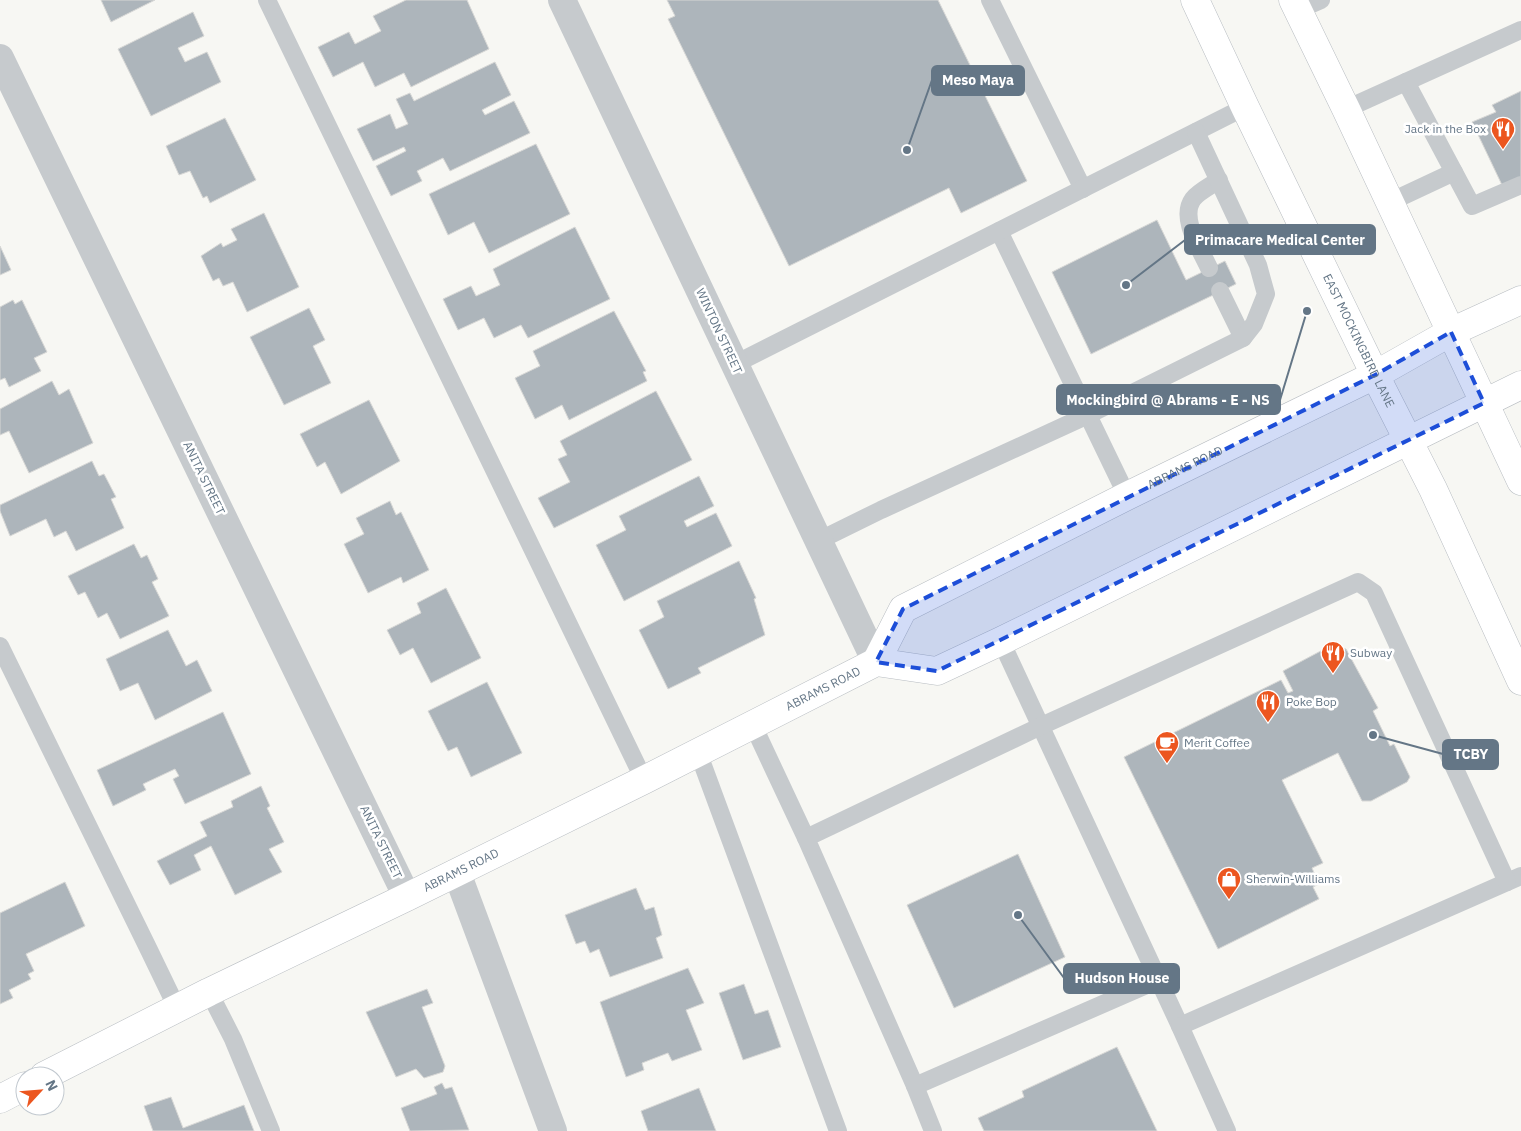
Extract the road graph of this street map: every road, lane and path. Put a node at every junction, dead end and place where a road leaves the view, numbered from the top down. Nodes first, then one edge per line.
1 (267, 0) edge
2 (562, 0) edge
3 (990, 0) edge
4 (1195, 0) edge
5 (1304, 3) edge
6 (1521, 30) edge
7 (0, 58) edge
8 (1406, 82) junction
9 (1245, 107) junction
10 (1346, 109) junction
11 (1196, 132) junction
12 (1454, 172) junction
13 (1219, 180) junction
14 (1521, 185) edge
15 (1083, 189) junction
16 (1390, 202) junction
17 (999, 231) junction
18 (1210, 268) dead end
19 (1220, 292) dead end
20 (1521, 300) edge
21 (1451, 332) junction
22 (1243, 338) junction
23 (735, 364) junction
24 (1375, 375) junction
25 (1521, 385) edge
26 (1484, 403) junction
27 (1088, 415) junction
28 (1409, 440) junction
29 (1521, 481) edge
30 (1127, 496) junction
31 (818, 541) junction
32 (1001, 641) junction
33 (0, 646) edge
34 (876, 662) junction
35 (1521, 681) edge
36 (753, 725) junction
37 (1041, 726) junction
38 (698, 752) junction
39 (644, 780) junction
40 (806, 838) junction
41 (457, 873) junction
42 (1514, 879) edge
43 (407, 897) junction
44 (1158, 980) junction
45 (209, 992) junction
46 (177, 1008) junction
47 (1180, 1026) junction
48 (64, 1066) edge
49 (916, 1086) junction
50 (15, 1091) edge
51 (0, 1099) edge
52 (271, 1131) edge
53 (554, 1131) edge
54 (838, 1131) edge
55 (934, 1131) edge
56 (1227, 1131) edge

1 - 39 lane
2 - 23 street, WINTON STREET
3 - 15 lane
4 - 9 main road, EAST MOCKINGBIRD LANE
5 - 10 main road
6 - 8 lane
7 - 43 street, ANITA STREET
8 - 10 lane
8 - 12 lane
9 - 11 lane
9 - 24 main road, EAST MOCKINGBIRD LANE
10 - 16 main road
11 - 13 lane
11 - 15 lane
12 - 14 lane
12 - 16 lane
13 - 18 lane
13 - 22 lane
15 - 17 lane
16 - 21 main road
17 - 23 lane
17 - 27 lane
19 - 22 lane
20 - 21 main road, ABRAMS ROAD
21 - 24 main road, ABRAMS ROAD
21 - 26 main road
22 - 27 lane
23 - 31 street, WINTON STREET
24 - 28 main road, EAST MOCKINGBIRD LANE
24 - 30 main road, ABRAMS ROAD
25 - 26 main road, ABRAMS ROAD
26 - 28 main road, ABRAMS ROAD
26 - 29 main road
27 - 30 lane
27 - 31 lane
28 - 32 main road, ABRAMS ROAD
28 - 35 main road, EAST MOCKINGBIRD LANE
30 - 34 main road, ABRAMS ROAD
31 - 34 street, WINTON STREET
32 - 34 main road, ABRAMS ROAD
32 - 37 lane
33 - 46 lane
34 - 36 main road, ABRAMS ROAD
36 - 38 main road, ABRAMS ROAD
36 - 40 lane
37 - 40 lane
37 - 42 lane
37 - 44 lane
38 - 39 main road, ABRAMS ROAD
38 - 54 lane
39 - 41 main road, ABRAMS ROAD
40 - 49 lane
41 - 43 main road, ABRAMS ROAD
41 - 53 street
42 - 47 lane
43 - 45 main road, ABRAMS ROAD
44 - 47 lane
44 - 49 lane
45 - 46 main road, ABRAMS ROAD
45 - 52 lane
46 - 48 main road, ABRAMS ROAD
47 - 56 lane
49 - 55 lane
50 - 51 main road

